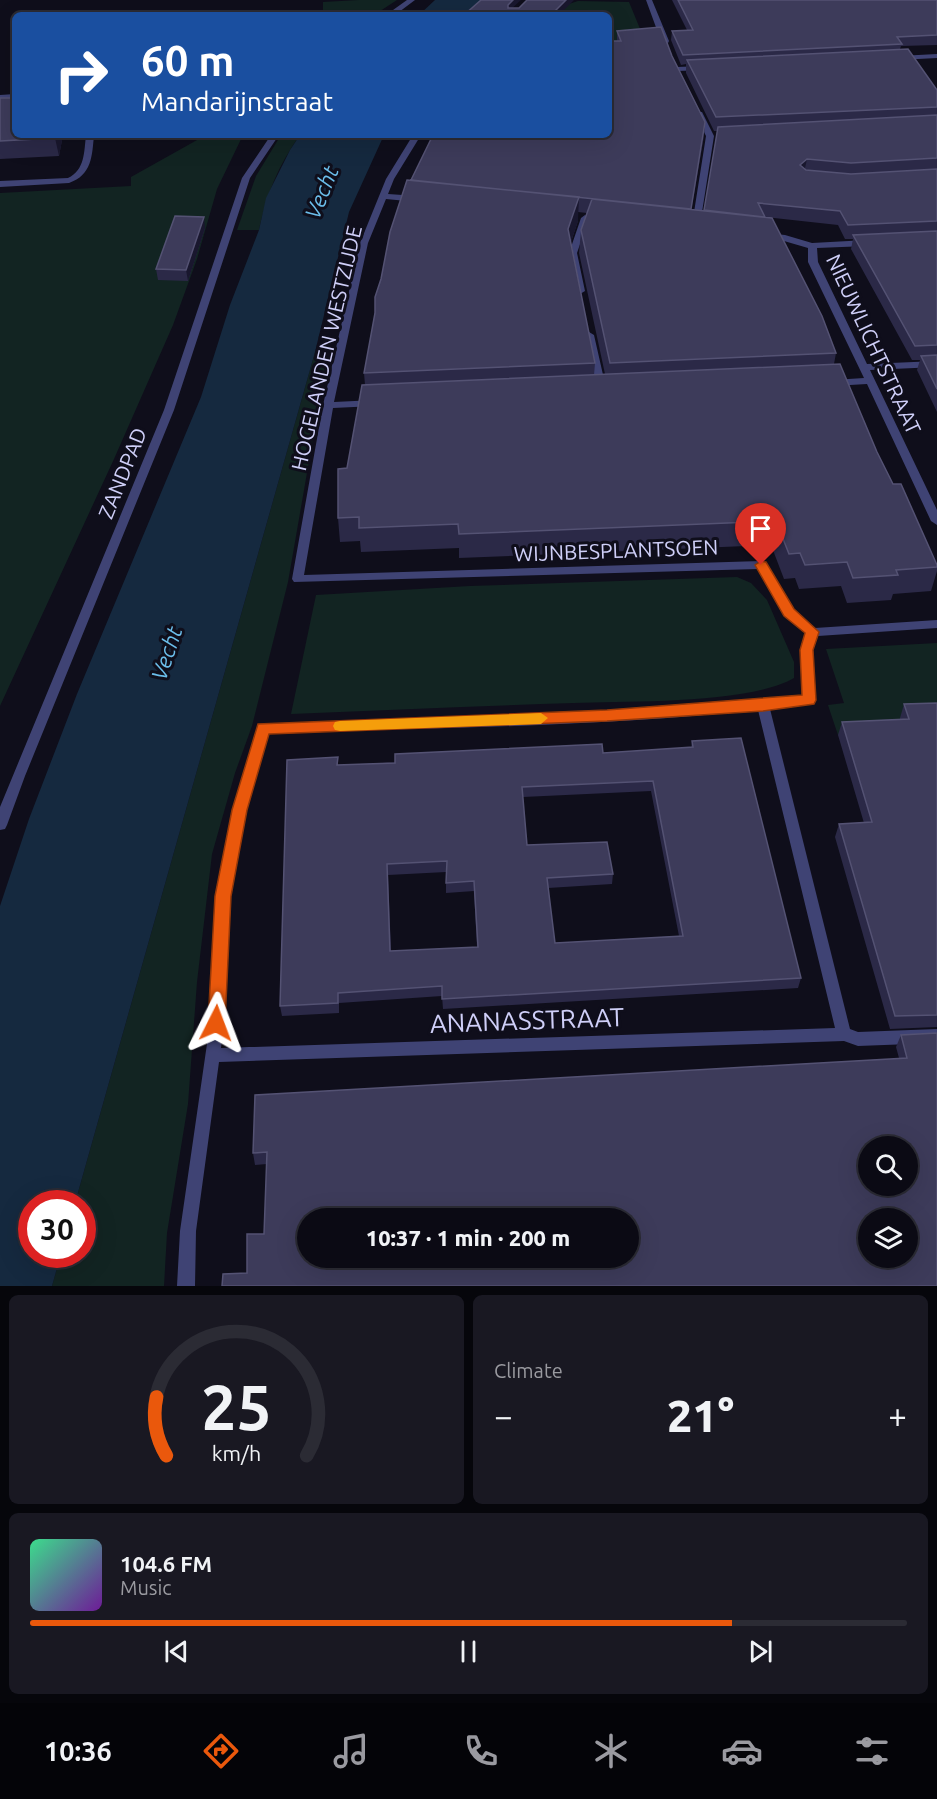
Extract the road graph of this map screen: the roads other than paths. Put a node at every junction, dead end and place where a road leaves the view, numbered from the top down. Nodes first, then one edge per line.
1 (412, 0) edge
2 (649, 0) edge
3 (394, 12) edge
4 (669, 49) edge
5 (937, 56) edge
6 (673, 59) edge
7 (888, 59) edge
8 (712, 67) edge
9 (677, 69) junction
10 (681, 78) edge
11 (696, 107) edge
12 (720, 135) edge
13 (710, 136) junction
14 (90, 138) edge
15 (272, 138) edge
16 (415, 138) edge
17 (0, 184) edge
18 (383, 196) junction
19 (428, 200) edge
20 (574, 216) edge
21 (586, 217) junction
22 (597, 218) edge
23 (684, 228) edge
24 (695, 229) junction
25 (707, 230) edge
26 (752, 235) edge
27 (880, 242) edge
28 (812, 246) junction
29 (583, 306) edge
30 (588, 327) edge
31 (937, 364) edge
32 (864, 366) junction
33 (871, 381) junction
34 (824, 383) edge
35 (614, 392) edge
36 (590, 393) edge
37 (602, 393) junction
38 (388, 402) edge
39 (328, 405) junction
40 (937, 521) edge
41 (298, 579) joint
42 (937, 624) edge
43 (813, 632) junction
44 (763, 705) junction
45 (0, 825) edge
46 (844, 1034) junction
47 (937, 1036) edge
48 (212, 1054) junction
49 (186, 1286) edge

1 - 3 street
2 - 4 street
5 - 7 street
6 - 9 street
8 - 9 street
9 - 10 street
11 - 13 street
12 - 13 street
13 - 24 street
14 - 17 street
15 - 45 street, ZANDPAD
16 - 18 street, HOGELANDEN WESTZIJDE
18 - 19 street
18 - 39 street, HOGELANDEN WESTZIJDE
20 - 21 street
21 - 22 street
21 - 29 street
23 - 24 street
24 - 25 street
26 - 28 street
27 - 28 street
28 - 32 street, NIEUWLICHTSTRAAT
30 - 37 street
31 - 32 street
32 - 33 street, NIEUWLICHTSTRAAT
33 - 34 street
33 - 40 street, NIEUWLICHTSTRAAT
35 - 37 street
36 - 37 street
38 - 39 street
39 - 41 street, HOGELANDEN WESTZIJDE
41 - 43 street, WIJNBESPLANTSOEN
42 - 43 street
43 - 44 street
44 - 46 street
44 - 48 street
46 - 47 street, ANANASSTRAAT
46 - 48 street, ANANASSTRAAT
48 - 49 street

